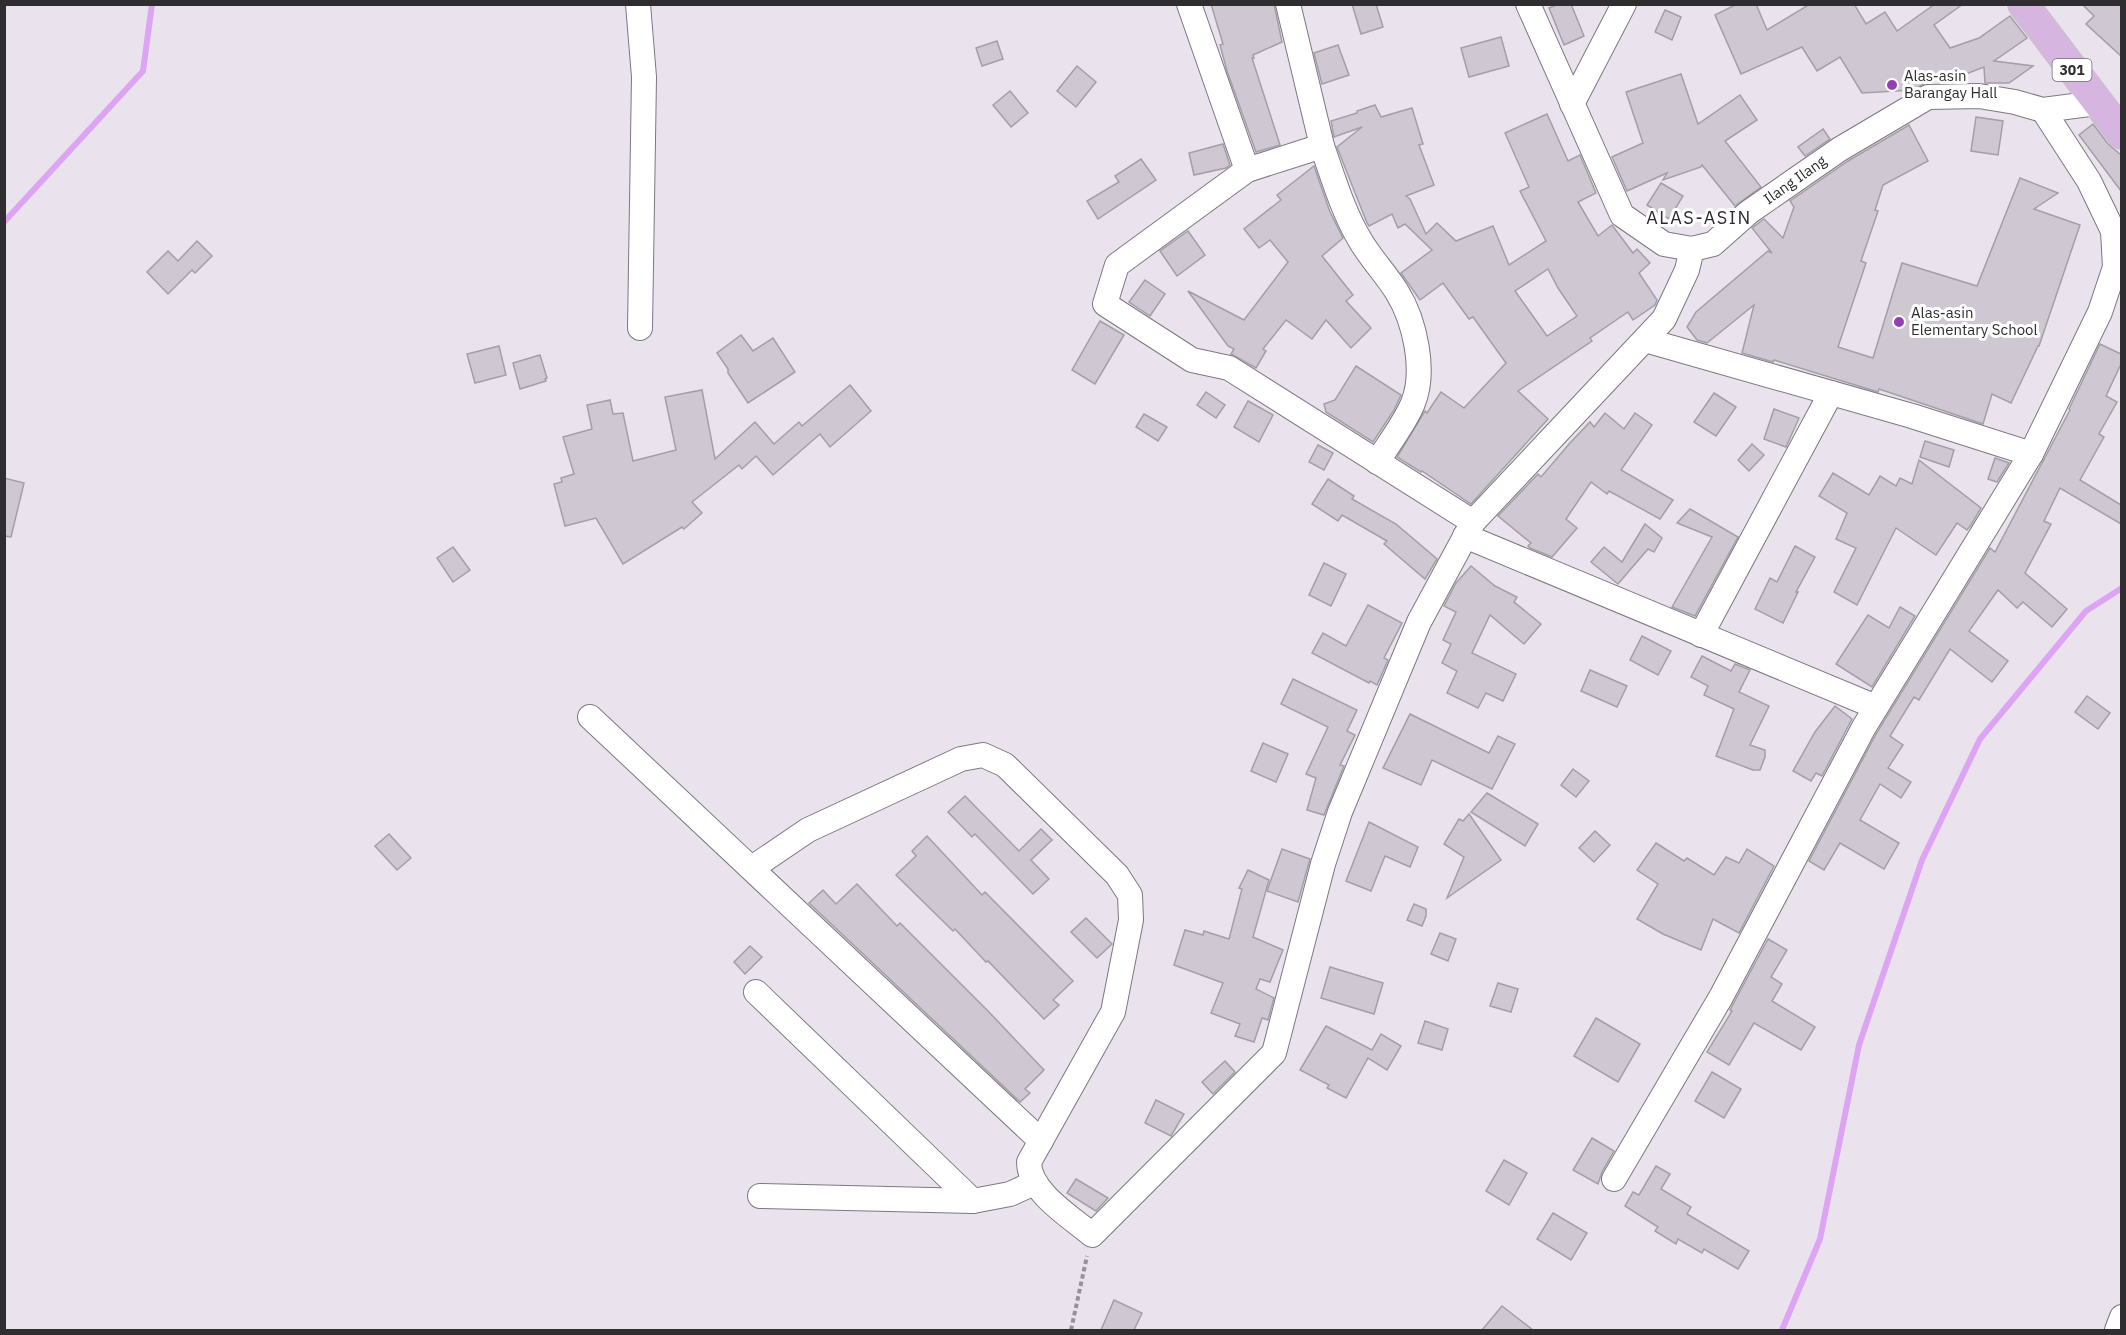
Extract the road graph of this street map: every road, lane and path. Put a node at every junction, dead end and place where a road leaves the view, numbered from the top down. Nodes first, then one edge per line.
1 (638, 4) edge
2 (1189, 4) edge
3 (1288, 4) edge
4 (1528, 4) edge
5 (1624, 4) edge
6 (2024, 4) edge
7 (1572, 104) junction
8 (2043, 110) junction
9 (2113, 118) edge
10 (1322, 146) junction
11 (1247, 170) junction
12 (1692, 249) junction
13 (640, 328) dead end
14 (1645, 340) junction
15 (1832, 393) junction
16 (2031, 454) junction
17 (1377, 462) junction
18 (1469, 529) junction
19 (1701, 635) junction
20 (1876, 707) junction
21 (591, 717) dead end
22 (752, 868) junction
23 (756, 992) dead end
24 (1041, 1141) junction
25 (1614, 1179) dead end
26 (1034, 1183) junction
27 (760, 1196) dead end
28 (973, 1201) junction
29 (1092, 1235) junction
30 (2121, 1317) edge
31 (1071, 1330) edge
32 (2117, 1330) edge

1 - 13 street
2 - 11 street
3 - 10 street
4 - 7 street
5 - 7 street
6 - 9 main road, 301
7 - 12 street
8 - 9 street, Ilang Ilang
8 - 12 street, Ilang Ilang
8 - 16 street
10 - 11 street
10 - 17 street
11 - 17 street
12 - 14 street
14 - 15 street
14 - 18 street
15 - 16 street
15 - 19 street
16 - 20 street
17 - 18 street
18 - 19 street
18 - 29 street
19 - 20 street
20 - 25 street
21 - 22 street
22 - 24 street
22 - 24 street
23 - 28 street
24 - 26 street
26 - 28 street
26 - 29 street
27 - 28 street
29 - 31 path
30 - 32 street

